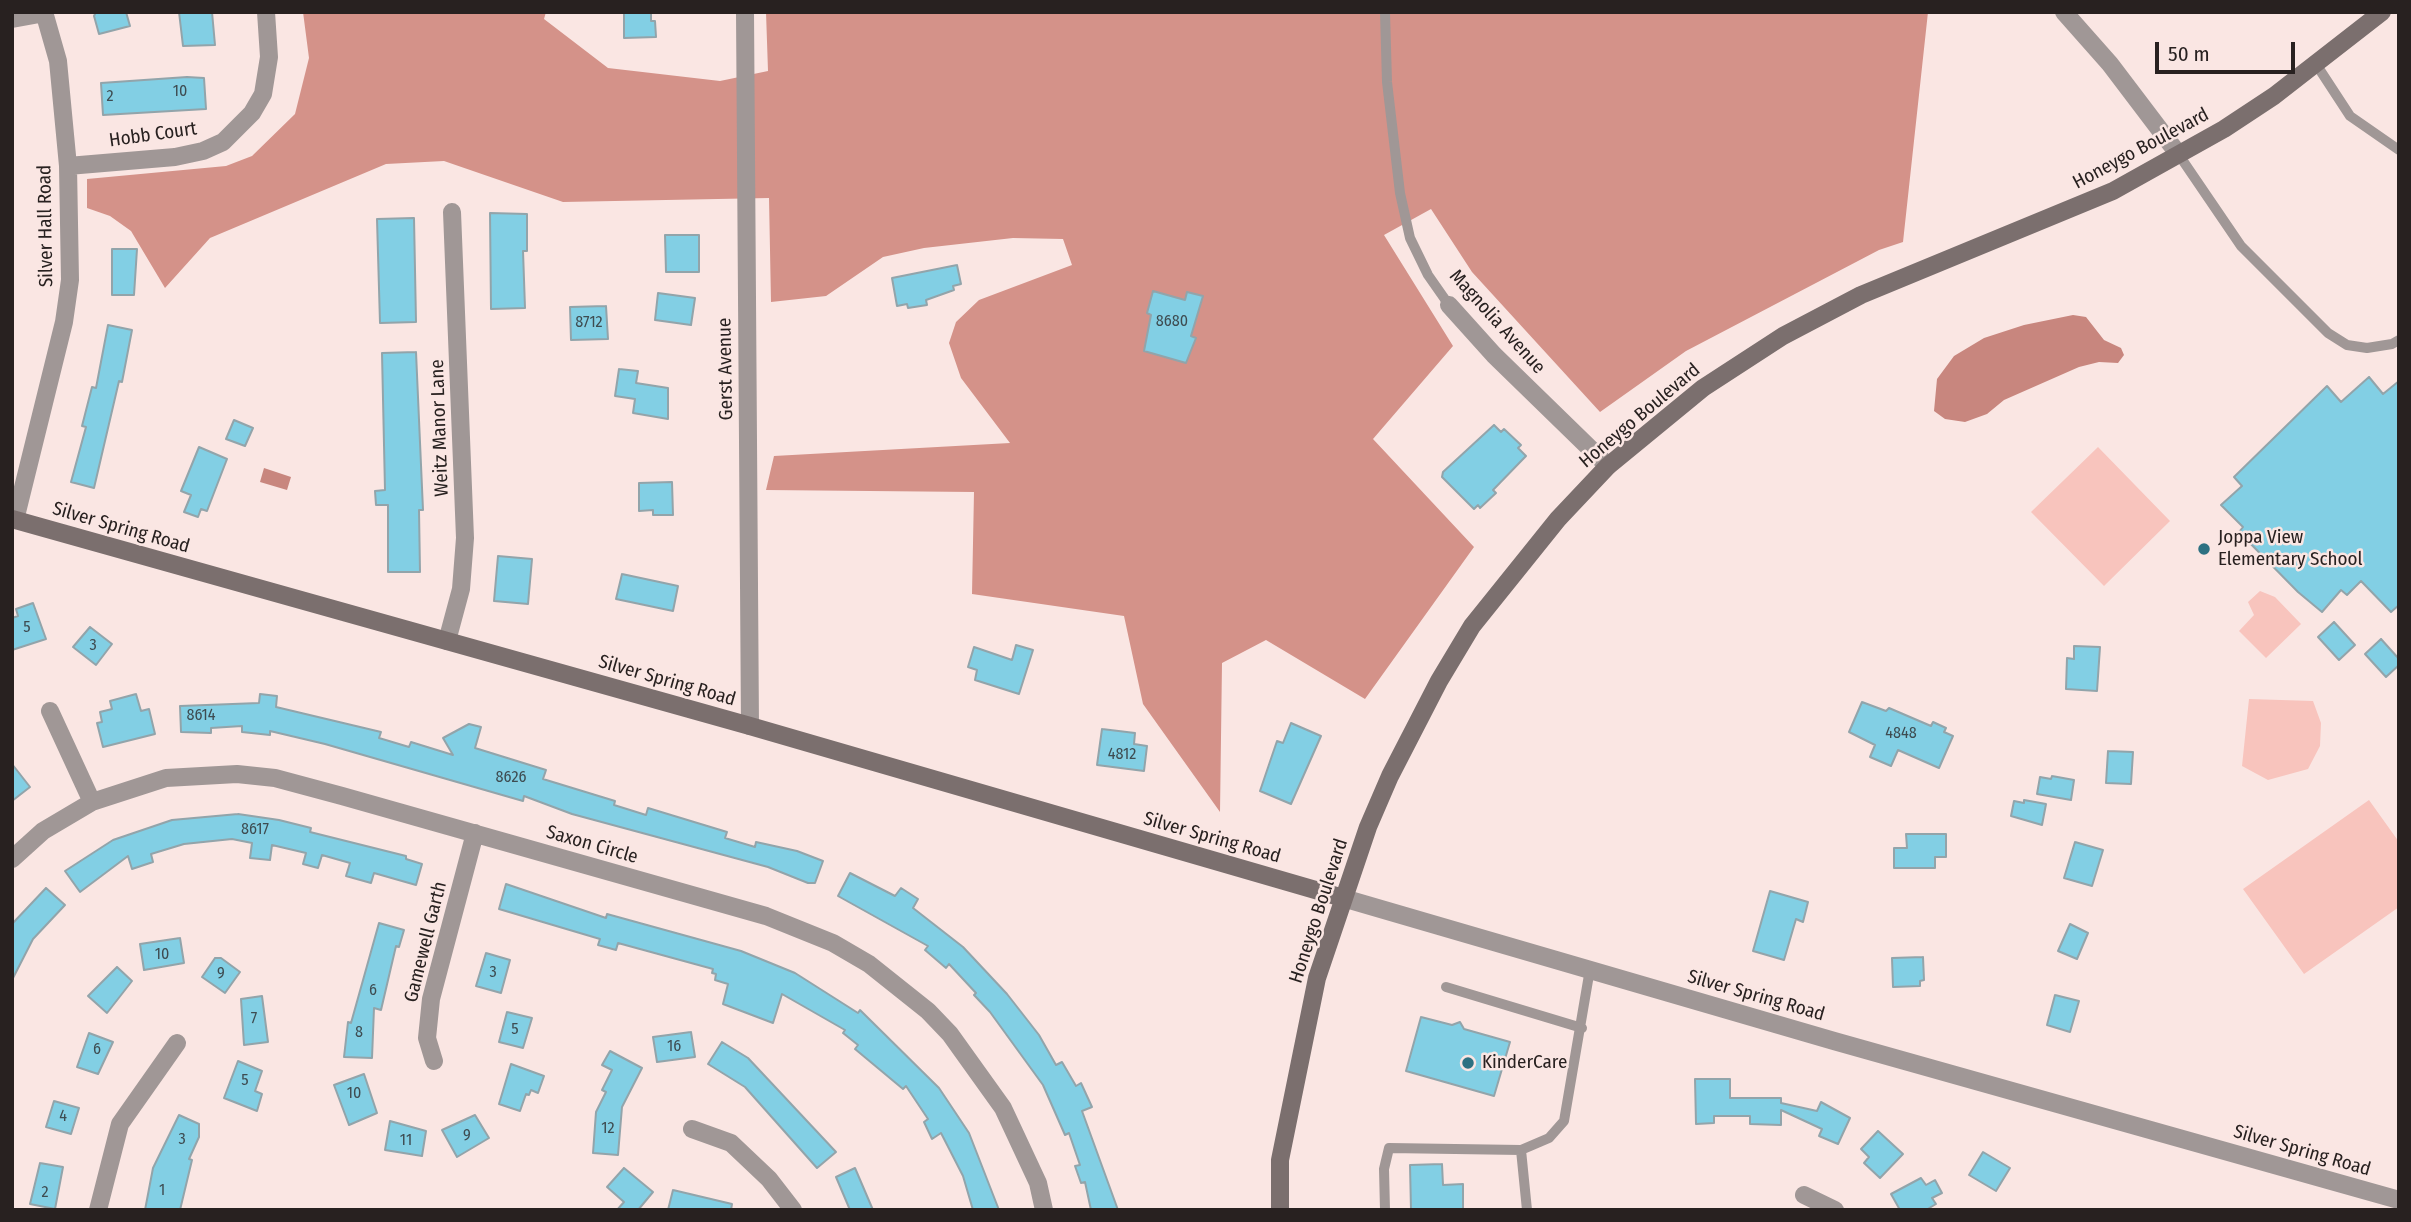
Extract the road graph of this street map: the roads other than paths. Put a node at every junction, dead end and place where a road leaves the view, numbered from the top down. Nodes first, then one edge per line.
1 (266, 12) edge
2 (746, 12) edge
3 (1385, 12) edge
4 (2064, 12) edge
5 (2382, 12) edge
6 (45, 13) edge
7 (12, 19) edge
8 (2316, 64) junction
9 (2399, 150) edge
10 (2179, 155) junction
11 (68, 166) junction
12 (452, 212) dead end
13 (1449, 305) joint
14 (2399, 340) edge
15 (1608, 467) junction
16 (14, 520) edge
17 (447, 641) junction
18 (50, 711) dead end
19 (750, 726) junction
20 (92, 802) junction
21 (475, 833) junction
22 (12, 859) edge
23 (1343, 898) junction
24 (1590, 969) junction
25 (1446, 987) dead end
26 (1582, 1028) junction
27 (177, 1042) dead end
28 (434, 1061) dead end
29 (692, 1129) dead end
30 (1521, 1150) junction
31 (1804, 1195) dead end
32 (2399, 1200) edge
33 (99, 1210) edge
34 (793, 1210) edge
35 (1044, 1210) edge
36 (1280, 1210) edge
37 (1385, 1210) edge
38 (1527, 1210) edge
39 (1835, 1210) edge

1 - 11 street, Hobb Court
2 - 19 street, Gerst Avenue
3 - 13 lane, Magnolia Avenue
4 - 10 street
5 - 8 main road, Honeygo Boulevard
6 - 7 street
6 - 11 street, Silver Hall Road
8 - 9 lane
8 - 10 main road, Honeygo Boulevard
10 - 14 lane
10 - 15 main road, Honeygo Boulevard
11 - 16 street, Silver Hall Road
12 - 17 street, Weitz Manor Lane
13 - 15 street, Magnolia Avenue
15 - 23 main road, Honeygo Boulevard
16 - 17 main road, Silver Spring Road
17 - 19 main road, Silver Spring Road
18 - 20 street
19 - 23 main road, Silver Spring Road
20 - 21 street, Saxon Circle
20 - 22 street, Saxon Circle
21 - 28 street, Gamewell Garth
21 - 35 street, Saxon Circle
23 - 24 street, Silver Spring Road
23 - 36 main road, Honeygo Boulevard
24 - 26 lane
24 - 32 street, Silver Spring Road
25 - 26 lane
26 - 30 lane
27 - 33 street
29 - 34 street
30 - 37 lane
30 - 38 lane
31 - 39 street

